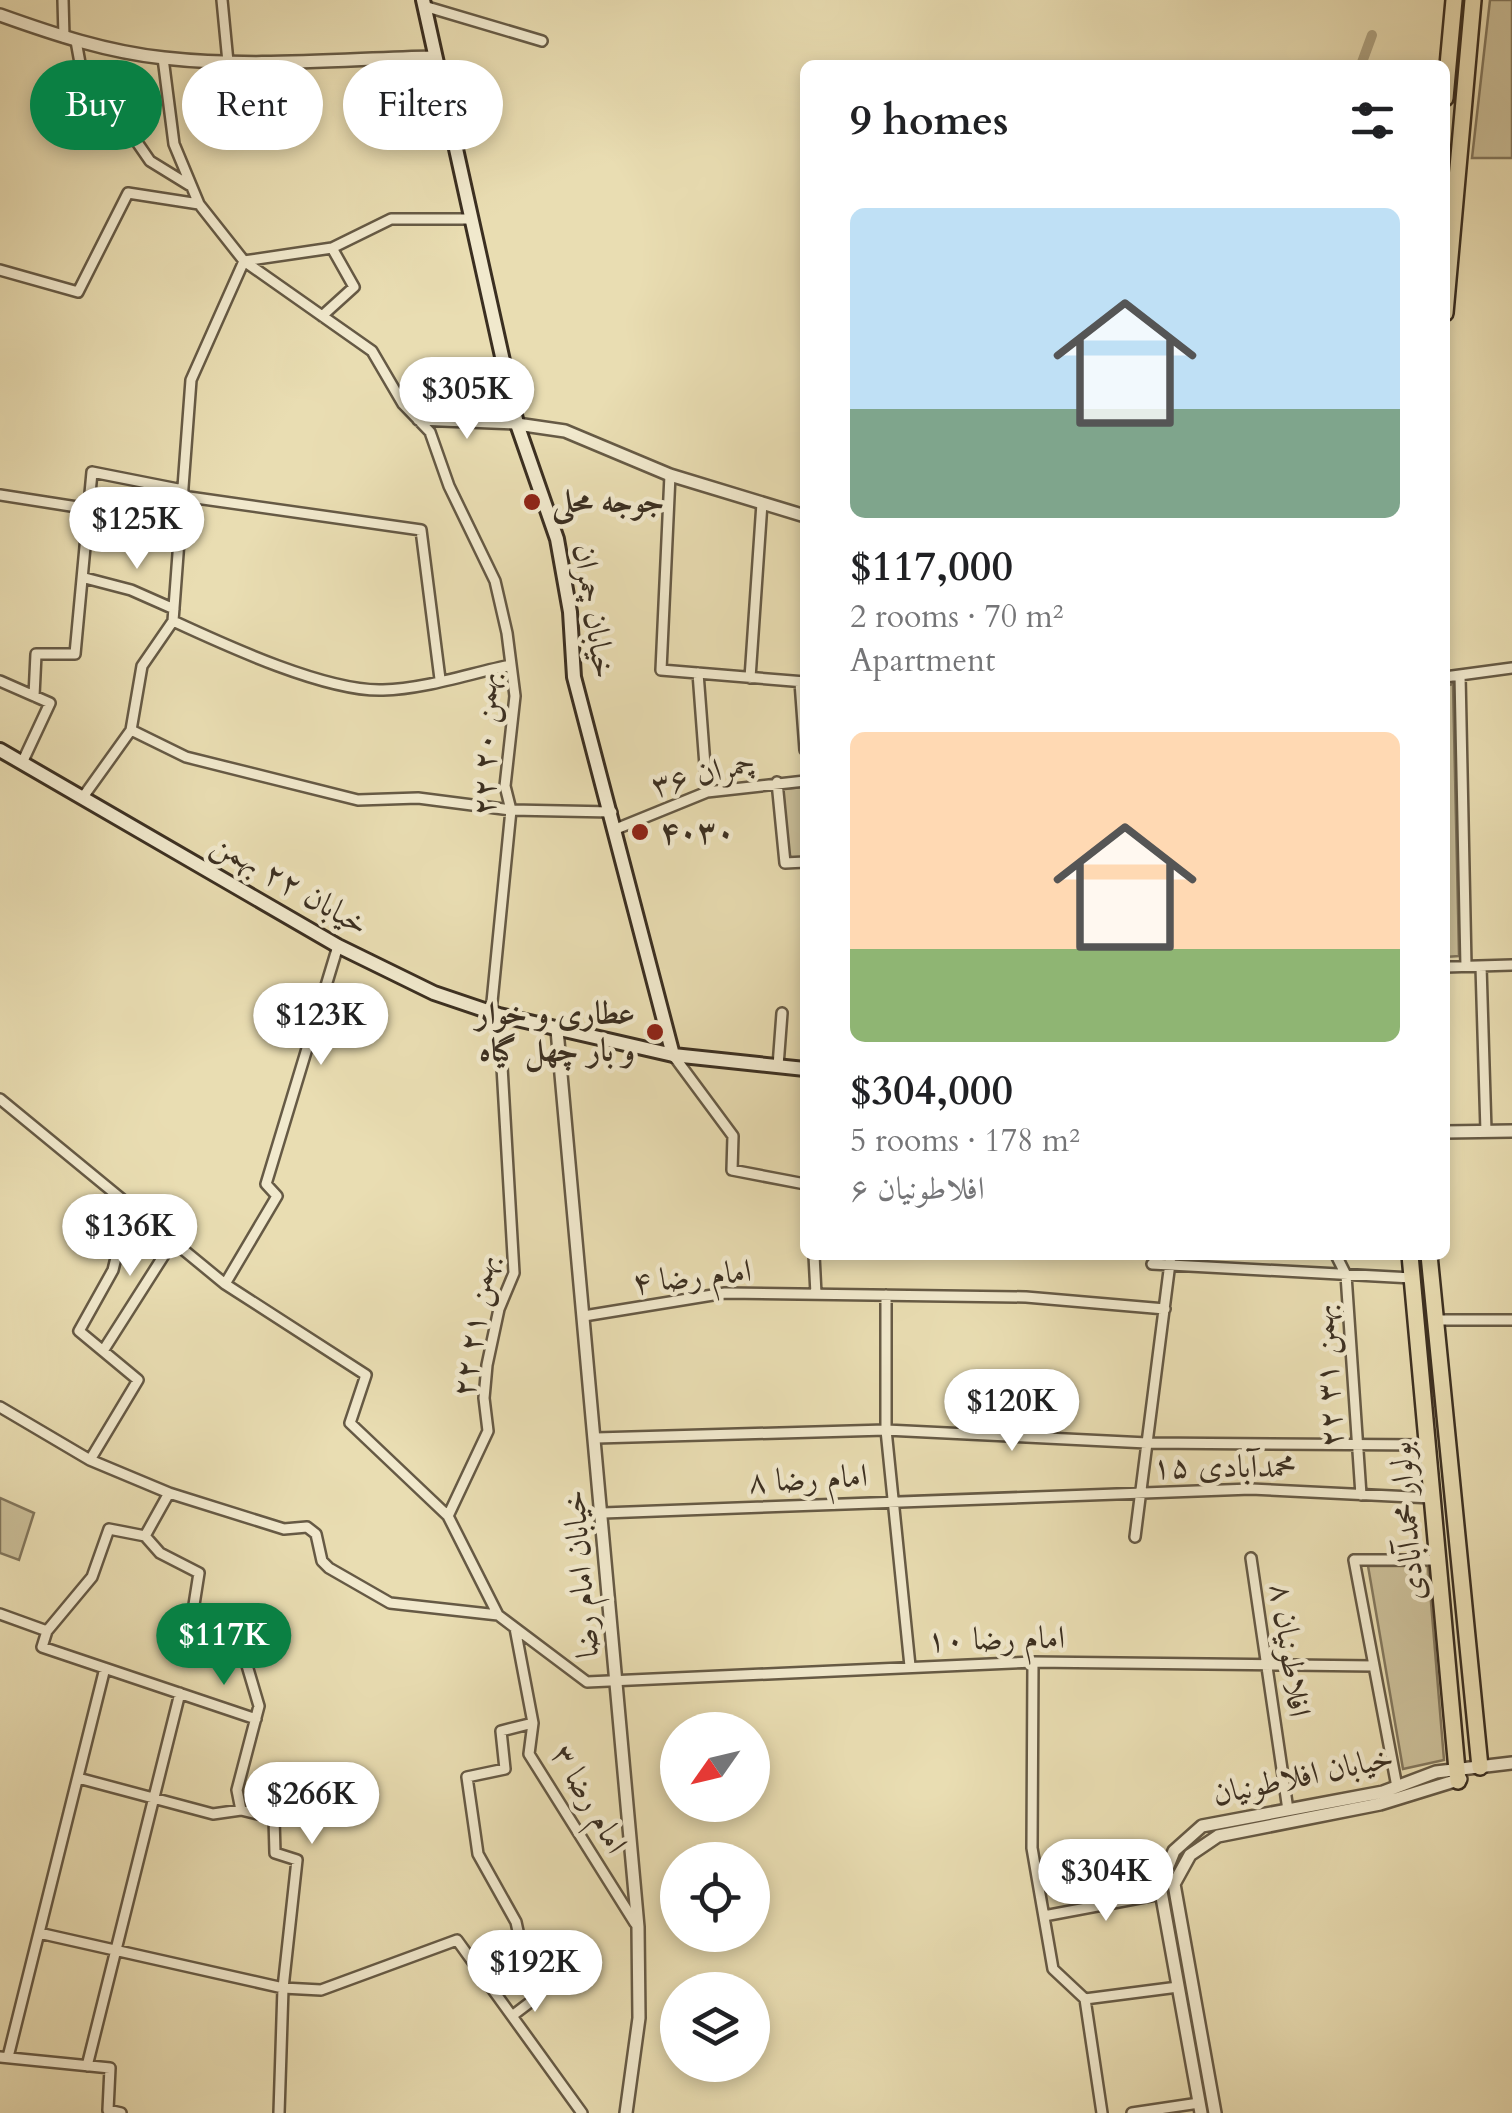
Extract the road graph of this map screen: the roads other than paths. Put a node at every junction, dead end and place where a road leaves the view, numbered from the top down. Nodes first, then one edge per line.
1 (64, 0) edge
2 (222, 0) edge
3 (1454, 0) edge
4 (1474, 0) edge
5 (423, 3) edge
6 (0, 15) edge
7 (70, 39) junction
8 (542, 41) dead end
9 (434, 56) junction
10 (164, 58) junction
11 (196, 60) edge
12 (228, 60) edge
13 (297, 60) edge
14 (1448, 60) edge
15 (189, 185) junction
16 (199, 204) junction
17 (470, 219) junction
18 (332, 248) junction
19 (1450, 258) edge
20 (244, 261) junction
21 (0, 270) edge
22 (322, 316) junction
23 (418, 420) junction
24 (517, 424) junction
25 (670, 475) junction
26 (182, 493) junction
27 (0, 495) edge
28 (762, 503) junction
29 (90, 509) junction
30 (800, 514) edge
31 (85, 578) junction
32 (174, 615) junction
33 (512, 665) junction
34 (1512, 668) edge
35 (698, 674) junction
36 (1460, 675) junction
37 (1450, 676) edge
38 (750, 678) junction
39 (440, 679) junction
40 (0, 681) edge
41 (800, 682) edge
42 (34, 696) junction
43 (131, 730) junction
44 (0, 750) edge
45 (22, 763) junction
46 (800, 781) edge
47 (777, 782) junction
48 (707, 792) junction
49 (84, 797) junction
50 (511, 810) junction
51 (612, 812) junction
52 (616, 829) junction
53 (800, 862) edge
54 (338, 946) junction
55 (1512, 965) edge
56 (1466, 966) junction
57 (1481, 966) junction
58 (1450, 967) edge
59 (495, 1013) junction
60 (782, 1013) dead end
61 (557, 1030) junction
62 (673, 1055) junction
63 (778, 1066) junction
64 (800, 1068) edge
65 (0, 1098) edge
66 (1486, 1131) junction
67 (1512, 1131) edge
68 (1450, 1132) edge
69 (800, 1183) edge
70 (129, 1205) junction
71 (172, 1240) junction
72 (814, 1260) edge
73 (1170, 1260) edge
74 (1338, 1260) edge
75 (1410, 1260) edge
76 (1430, 1260) edge
77 (1152, 1264) dead end
78 (1346, 1275) junction
79 (1412, 1278) junction
80 (225, 1284) junction
81 (816, 1294) junction
82 (886, 1295) junction
83 (1165, 1309) junction
84 (584, 1316) junction
85 (1436, 1320) junction
86 (1512, 1320) edge
87 (103, 1351) junction
88 (0, 1407) edge
89 (886, 1430) junction
90 (596, 1438) junction
91 (1147, 1443) junction
92 (1357, 1444) junction
93 (1428, 1445) junction
94 (90, 1460) junction
95 (1141, 1492) junction
96 (170, 1493) junction
97 (1016, 1495) joint
98 (1361, 1495) junction
99 (1432, 1498) junction
100 (892, 1500) junction
101 (603, 1514) junction
102 (448, 1516) junction
103 (145, 1536) junction
104 (1135, 1537) dead end
105 (1251, 1558) dead end
106 (1438, 1560) junction
107 (1462, 1591) junction
108 (1441, 1592) junction
109 (0, 1614) edge
110 (498, 1615) junction
111 (516, 1628) junction
112 (47, 1630) junction
113 (1033, 1662) junction
114 (1267, 1663) junction
115 (910, 1666) junction
116 (1374, 1666) junction
117 (105, 1668) junction
118 (619, 1680) junction
119 (180, 1694) junction
120 (256, 1719) junction
121 (533, 1723) junction
122 (1512, 1763) edge
123 (1480, 1768) junction
124 (1457, 1775) junction
125 (78, 1778) junction
126 (1396, 1787) junction
127 (154, 1798) junction
128 (240, 1810) junction
129 (1288, 1810) junction
130 (1162, 1894) junction
131 (1044, 1916) junction
132 (638, 1927) junction
133 (39, 1932) junction
134 (116, 1950) junction
135 (1178, 1987) junction
136 (284, 1988) junction
137 (1086, 1999) junction
138 (512, 2016) junction
139 (4, 2057) edge
140 (87, 2066) junction
141 (1200, 2108) edge
142 (121, 2113) edge
143 (279, 2113) edge
144 (582, 2113) edge
145 (626, 2113) edge
146 (1102, 2113) edge
147 (1132, 2113) edge
148 (1215, 2113) edge

1 - 7 street
2 - 12 street
3 - 14 main road
4 - 19 main road
5 - 8 street
5 - 9 main road, خیابان چمران
6 - 7 street
7 - 10 street
7 - 15 street
9 - 13 street
9 - 17 main road, خیابان چمران
10 - 11 street
10 - 15 street, ۲۲ بهمن ۲۰
15 - 16 street, ۲۲ بهمن ۲۰
16 - 20 street, ۲۲ بهمن ۲۰
16 - 21 street
17 - 18 street
17 - 24 main road, خیابان چمران
18 - 20 street
18 - 22 street
20 - 22 street, ۲۲ بهمن ۲۰
20 - 26 street
22 - 23 street, ۲۲ بهمن ۲۰
23 - 24 street
23 - 33 street, ۲۲ بهمن ۲۰
24 - 25 street
24 - 51 main road, خیابان چمران
25 - 28 street
25 - 35 street
26 - 29 street
26 - 32 street
26 - 39 street
27 - 29 street
28 - 30 street
28 - 38 street
29 - 31 street
31 - 32 street
31 - 42 street
32 - 39 street
32 - 43 street
33 - 39 street
33 - 50 street, ۲۲ بهمن ۲۰
34 - 36 street
35 - 38 street
35 - 48 street
36 - 37 street
36 - 56 street
38 - 41 street
40 - 42 street
42 - 45 street
43 - 49 street
43 - 50 street
44 - 45 main road, خیابان ۲۲ بهمن
45 - 49 main road, خیابان ۲۲ بهمن
46 - 47 street, چمران ۳۶
47 - 48 street, چمران ۳۶
47 - 53 street
48 - 52 street, چمران ۳۶
49 - 54 main road, خیابان ۲۲ بهمن
50 - 51 street
50 - 59 street, ۲۲ بهمن ۲۰
51 - 52 main road, خیابان چمران
52 - 62 main road, خیابان چمران
54 - 59 main road, خیابان ۲۲ بهمن
54 - 80 street
55 - 57 street
56 - 57 street
56 - 58 street
57 - 66 street
59 - 61 main road, خیابان ۲۲ بهمن
59 - 102 street, ۲۲ بهمن ۲۱
60 - 63 street
61 - 62 main road, خیابان ۲۲ بهمن
61 - 84 street, خیابان امام رضا
62 - 63 main road, خیابان ۲۲ بهمن
62 - 69 street
63 - 64 main road, خیابان ۲۲ بهمن
65 - 70 street
66 - 67 street
66 - 68 street
70 - 71 street
70 - 87 street
71 - 80 street
71 - 87 street
72 - 81 street
73 - 77 street
73 - 78 street
73 - 83 street
74 - 78 street, ۲۲ بهمن ۳۱
75 - 79 main road, بولوار محمدآبادی
76 - 85 main road, بولوار محمدآبادی
78 - 79 street
78 - 92 street, ۲۲ بهمن ۳۱
79 - 93 main road, بولوار محمدآبادی
80 - 102 street
81 - 82 street, امام رضا ۴
81 - 84 street, امام رضا ۴
82 - 83 street, امام رضا ۴
82 - 89 street
83 - 91 street
84 - 90 street, خیابان امام رضا
85 - 86 street
85 - 107 main road, بولوار محمدآبادی
87 - 94 street
88 - 94 street
89 - 90 street
89 - 91 street
89 - 100 street
90 - 101 street, خیابان امام رضا
91 - 92 street
91 - 95 street
92 - 93 street
92 - 98 street, ۲۲ بهمن ۳۱
93 - 99 main road, بولوار محمدآبادی
94 - 96 street
95 - 97 street, محمدآبادی ۱۵
95 - 98 street, محمدآبادی ۱۵
95 - 104 street
96 - 103 street
96 - 110 street
97 - 100 street, امام رضا ۸
98 - 99 street, محمدآبادی ۱۵
99 - 106 main road, بولوار محمدآبادی
100 - 101 street, امام رضا ۸
100 - 115 street
101 - 118 street, خیابان امام رضا
102 - 110 street
103 - 112 street
103 - 120 street
105 - 114 street, افلاطونیان ۸
106 - 108 main road, بولوار محمدآبادی
106 - 116 street
107 - 108 main road
107 - 123 main road, بولوار محمدآبادی
108 - 124 main road, بولوار محمدآبادی
109 - 112 street
110 - 111 street, امام رضا ۱۰
111 - 118 street, امام رضا ۱۰
111 - 121 street, امام رضا ۳
112 - 117 street
113 - 114 street, امام رضا ۱۰
113 - 115 street, امام رضا ۱۰
113 - 131 street
114 - 116 street, امام رضا ۱۰
114 - 129 street, افلاطونیان ۸
115 - 118 street, امام رضا ۱۰
116 - 126 street
117 - 119 street
117 - 125 street
118 - 132 street, خیابان امام رضا
119 - 120 street
119 - 127 street
120 - 128 street
121 - 132 street, امام رضا ۳
121 - 138 street
122 - 123 street, خیابان افلاطونیان
123 - 124 street, خیابان افلاطونیان
124 - 126 street, خیابان افلاطونیان
124 - 148 street, خیابان افلاطونیان
125 - 127 street
125 - 133 street
126 - 129 street, خیابان افلاطونیان
127 - 128 street
127 - 134 street
128 - 136 street
129 - 130 street, خیابان افلاطونیان
130 - 131 street
130 - 135 street, خیابان افلاطونیان
131 - 137 street
132 - 145 street, خیابان امام رضا
133 - 134 street
133 - 139 street
134 - 136 street
134 - 140 street
135 - 137 street
135 - 141 street, خیابان افلاطونیان
136 - 138 street
136 - 143 street
137 - 146 street
138 - 144 street
139 - 140 street
140 - 142 street
141 - 147 street

